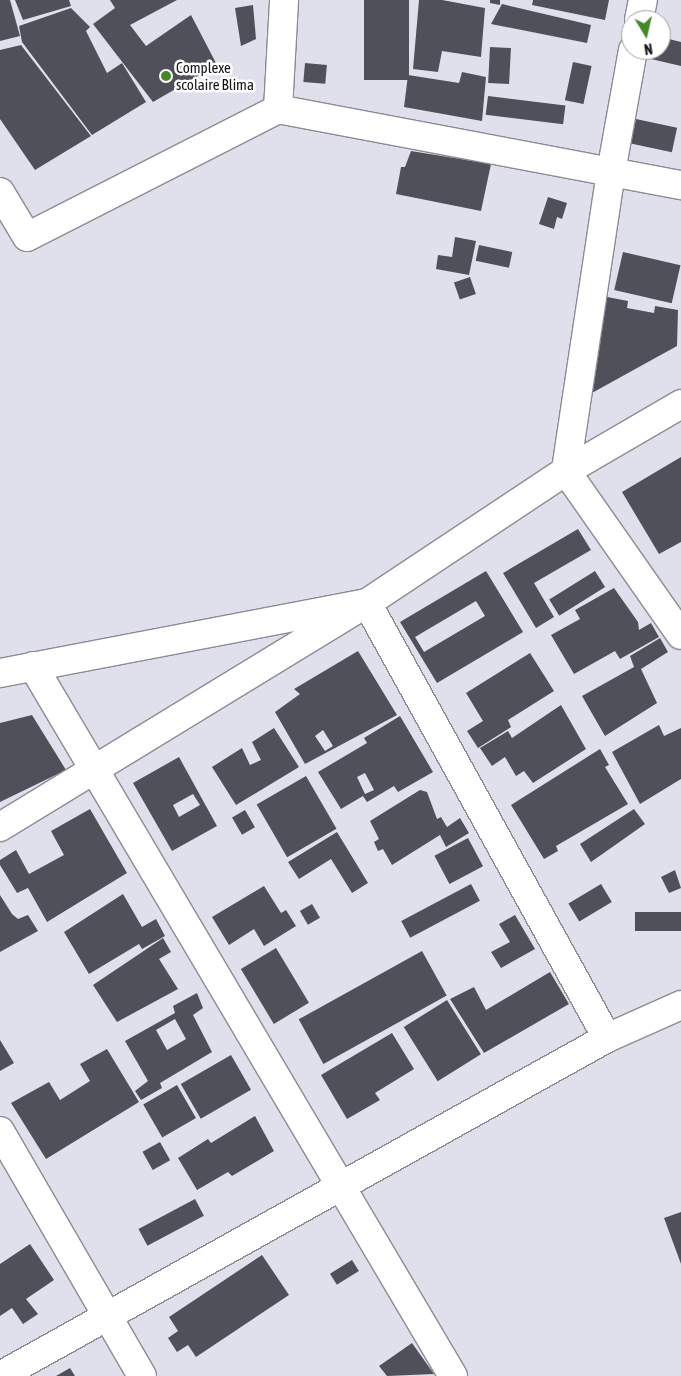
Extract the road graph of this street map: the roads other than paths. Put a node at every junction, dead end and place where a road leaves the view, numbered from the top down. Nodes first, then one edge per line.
1 (284, 0) edge
2 (631, 60) edge
3 (278, 109) junction
4 (611, 172) junction
5 (681, 185) edge
6 (0, 192) edge
7 (681, 404) edge
8 (566, 472) junction
9 (367, 603) junction
10 (681, 635) edge
11 (32, 666) junction
12 (0, 673) edge
13 (94, 769) junction
14 (0, 826) edge
15 (681, 1005) edge
16 (607, 1038) junction
17 (0, 1131) edge
18 (340, 1186) junction
19 (107, 1316) junction
20 (0, 1376) edge
21 (142, 1376) edge
22 (453, 1376) edge

1 - 3 street
2 - 4 street
3 - 4 street
3 - 6 street
4 - 5 street
4 - 8 street
7 - 8 street
8 - 9 street
8 - 10 street
9 - 11 street
9 - 13 street
9 - 16 street
11 - 12 street
11 - 13 street
13 - 14 street
13 - 18 street
15 - 16 street
16 - 18 street
17 - 19 street
18 - 19 street
18 - 22 street
19 - 20 street
19 - 21 street

